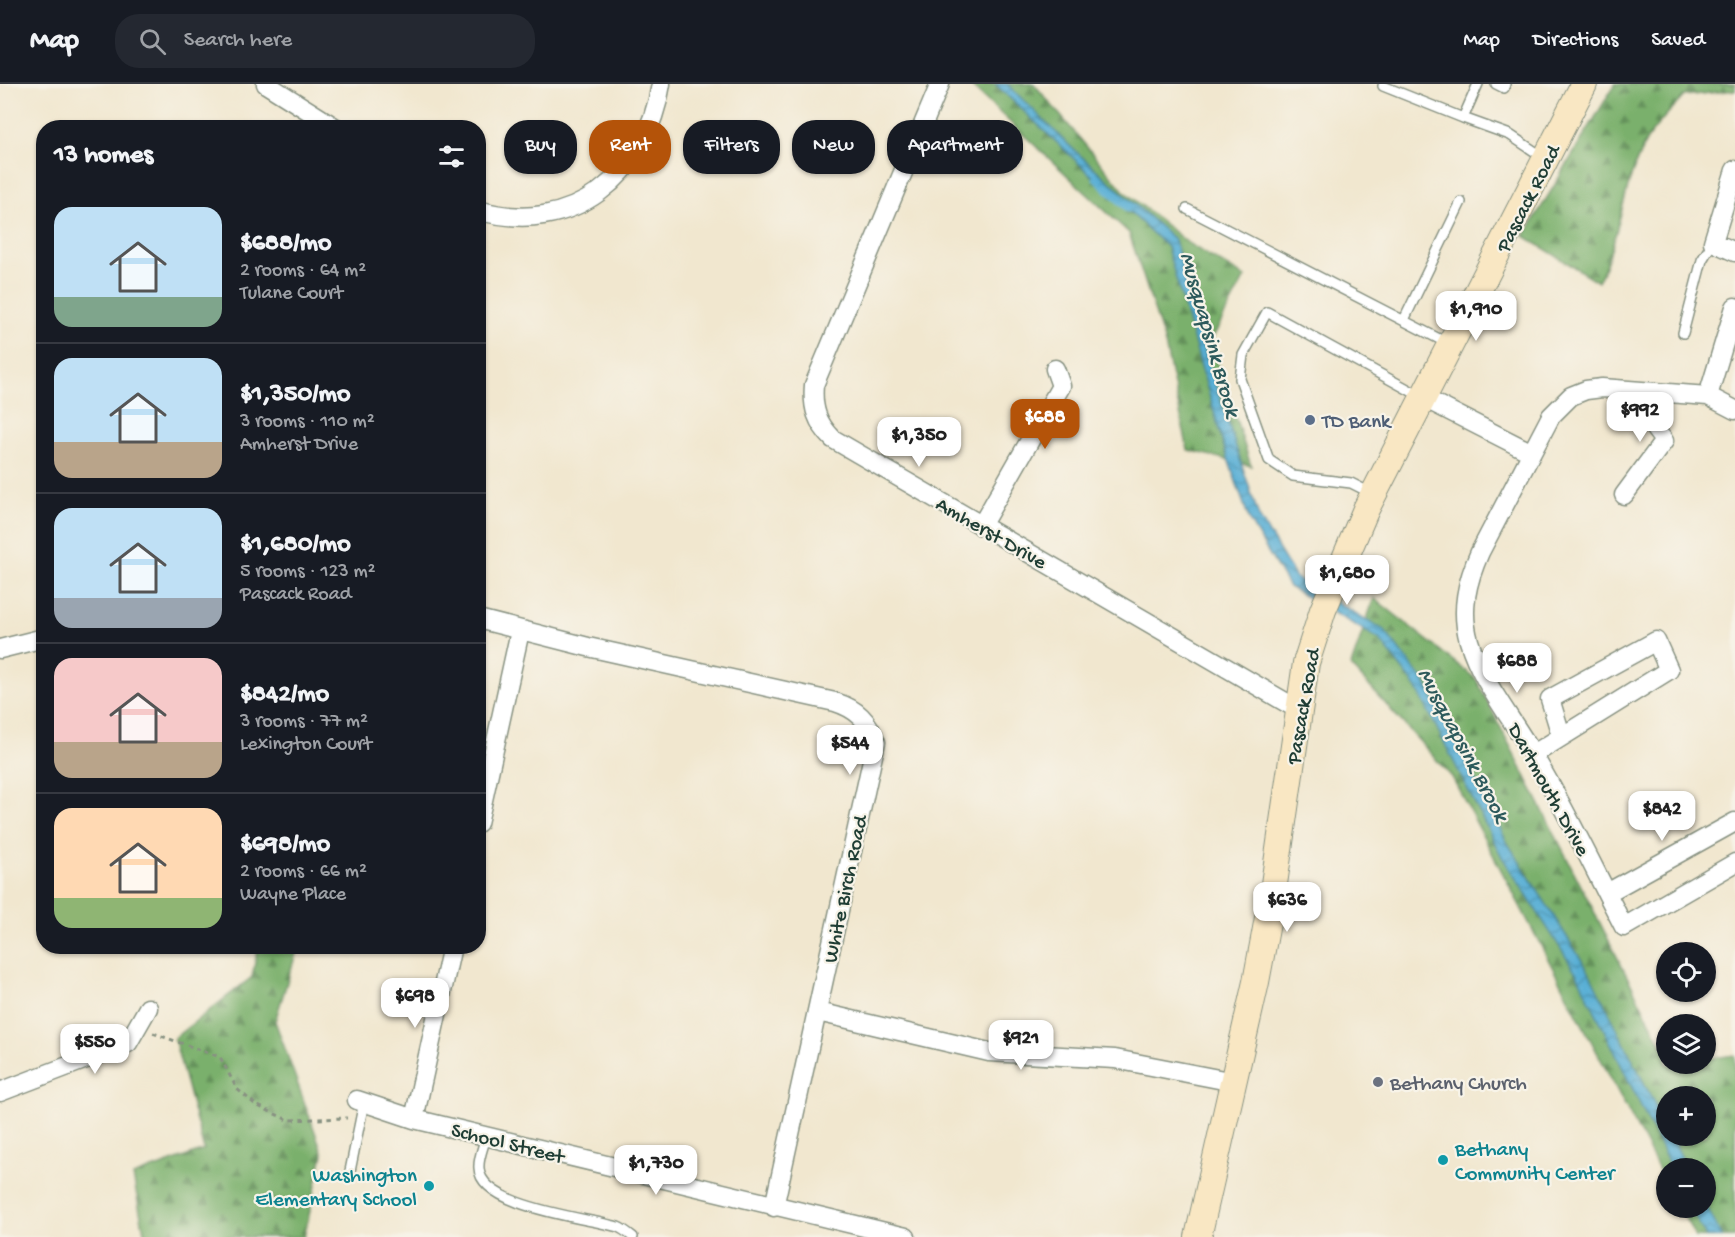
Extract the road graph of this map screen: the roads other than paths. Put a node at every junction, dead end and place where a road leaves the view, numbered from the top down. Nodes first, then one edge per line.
1 (266, 84) edge
2 (661, 84) edge
3 (940, 84) edge
4 (1478, 84) edge
5 (1496, 84) edge
6 (1505, 84) edge
7 (1584, 84) edge
8 (1381, 85) edge
9 (1463, 118) junction
10 (323, 120) edge
11 (1547, 160) junction
12 (1735, 170) edge
13 (1461, 202) dead end
14 (1187, 209) dead end
15 (486, 211) edge
16 (1713, 242) junction
17 (1735, 252) edge
18 (1735, 307) edge
19 (1404, 320) junction
20 (1683, 333) dead end
21 (1451, 345) junction
22 (1055, 369) dead end
23 (1626, 390) junction
24 (1708, 396) junction
25 (1424, 398) junction
26 (1735, 410) edge
27 (1530, 452) junction
28 (1374, 495) junction
29 (1624, 495) dead end
30 (981, 526) junction
31 (486, 621) edge
32 (520, 631) junction
33 (36, 640) edge
34 (0, 650) edge
35 (1299, 710) junction
36 (1561, 735) dead end
37 (1534, 754) junction
38 (486, 786) edge
39 (1735, 822) edge
40 (1735, 863) edge
41 (1607, 893) junction
42 (450, 954) edge
43 (147, 1008) dead end
44 (818, 1012) junction
45 (1234, 1082) junction
46 (0, 1092) edge
47 (360, 1107) joint
48 (414, 1119) junction
49 (486, 1136) junction
50 (349, 1176) dead end
51 (774, 1207) junction
52 (633, 1237) edge
53 (906, 1237) edge
54 (1198, 1237) edge

1 - 10 street
2 - 15 street
3 - 30 street, Amherst Drive
4 - 9 lane
5 - 6 lane
7 - 11 street, Pascack Road
8 - 9 lane
9 - 11 lane
11 - 21 street, Pascack Road
12 - 16 street
13 - 19 lane
14 - 19 lane
16 - 17 street
16 - 20 lane
18 - 24 street
19 - 21 lane
21 - 25 street, Pascack Road
22 - 30 street
23 - 24 street, Dartmouth Drive
23 - 27 street, Dartmouth Drive
23 - 29 street
24 - 26 street
25 - 27 street
25 - 28 street, Pascack Road
25 - 28 lane
27 - 37 street, Dartmouth Drive
28 - 35 street, Pascack Road
30 - 35 street, Amherst Drive
31 - 32 street, White Birch Road
32 - 38 street
32 - 44 street, White Birch Road
33 - 34 street
35 - 45 street, Pascack Road
36 - 37 street
37 - 41 street, Dartmouth Drive
39 - 41 street
40 - 41 street, Dartmouth Drive
42 - 48 street
43 - 46 street
44 - 45 street
44 - 51 street, White Birch Road
45 - 54 street, Pascack Road
47 - 48 street, School Street
47 - 50 lane
48 - 49 street, School Street
49 - 51 street, School Street
49 - 52 lane
51 - 53 street, School Street

